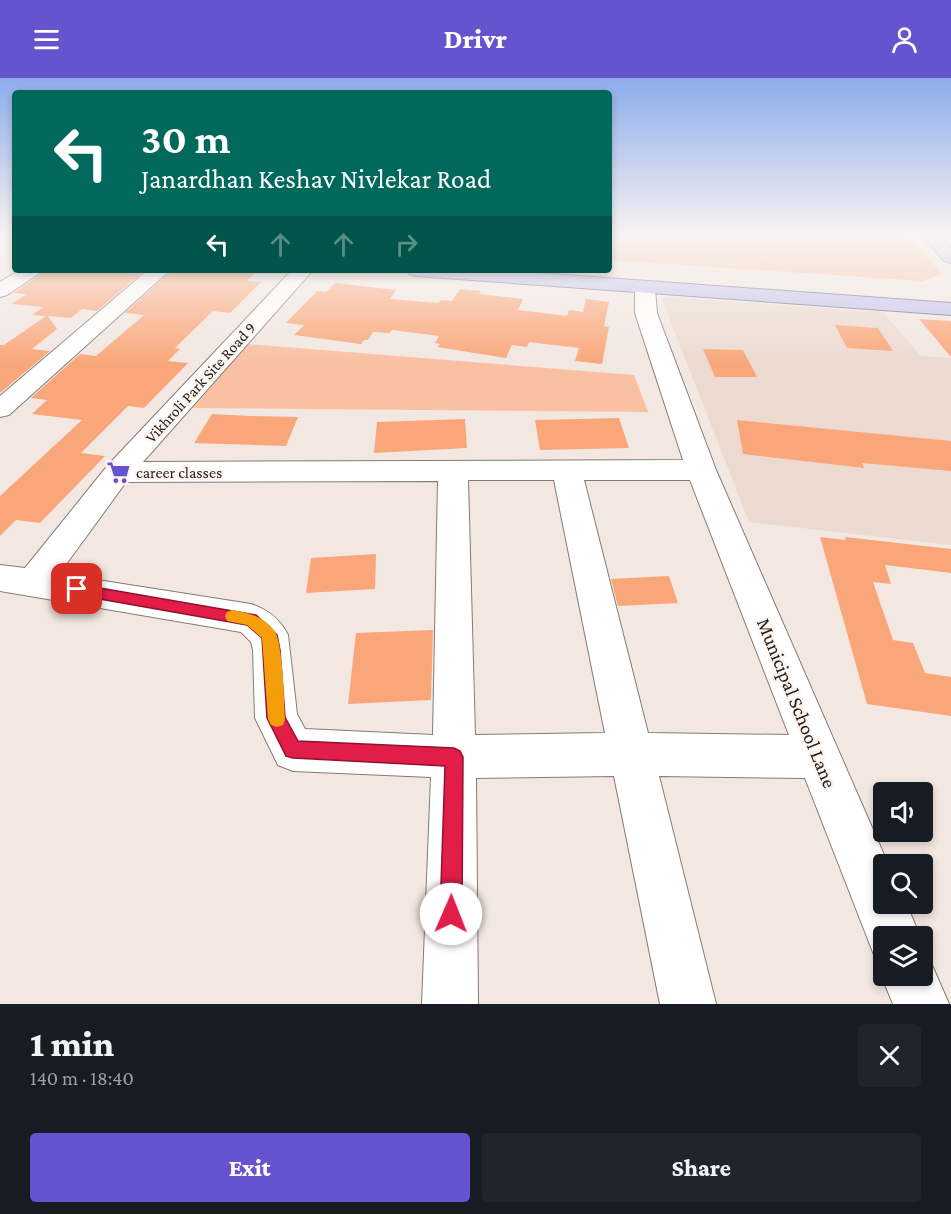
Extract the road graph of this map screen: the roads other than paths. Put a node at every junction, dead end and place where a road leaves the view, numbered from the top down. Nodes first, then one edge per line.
1 (22, 277) edge
2 (152, 277) edge
3 (296, 277) edge
4 (508, 277) edge
5 (679, 277) edge
6 (645, 288) junction
7 (0, 291) edge
8 (951, 295) edge
9 (951, 309) edge
10 (0, 409) edge
11 (701, 470) junction
12 (453, 471) junction
13 (567, 471) junction
14 (118, 472) junction
15 (17, 580) edge
16 (631, 754) junction
17 (454, 757) junction
18 (819, 757) junction
19 (889, 926) edge
20 (914, 986) edge
21 (450, 1004) edge
22 (688, 1004) edge
23 (921, 1004) edge

1 - 7 street
2 - 10 street
3 - 14 street, Vikhroli Park Site Road 9
4 - 6 main road
5 - 8 main road
6 - 9 main road
6 - 11 street, Municipal School Lane
11 - 13 street
11 - 18 street, Municipal School Lane
12 - 13 street
12 - 14 street
12 - 17 street
13 - 16 street
14 - 15 street, Vikhroli Park Site Road 9
15 - 17 street
16 - 17 street
16 - 18 street
16 - 22 street
17 - 21 street
18 - 19 street, Municipal School Lane
20 - 23 street

